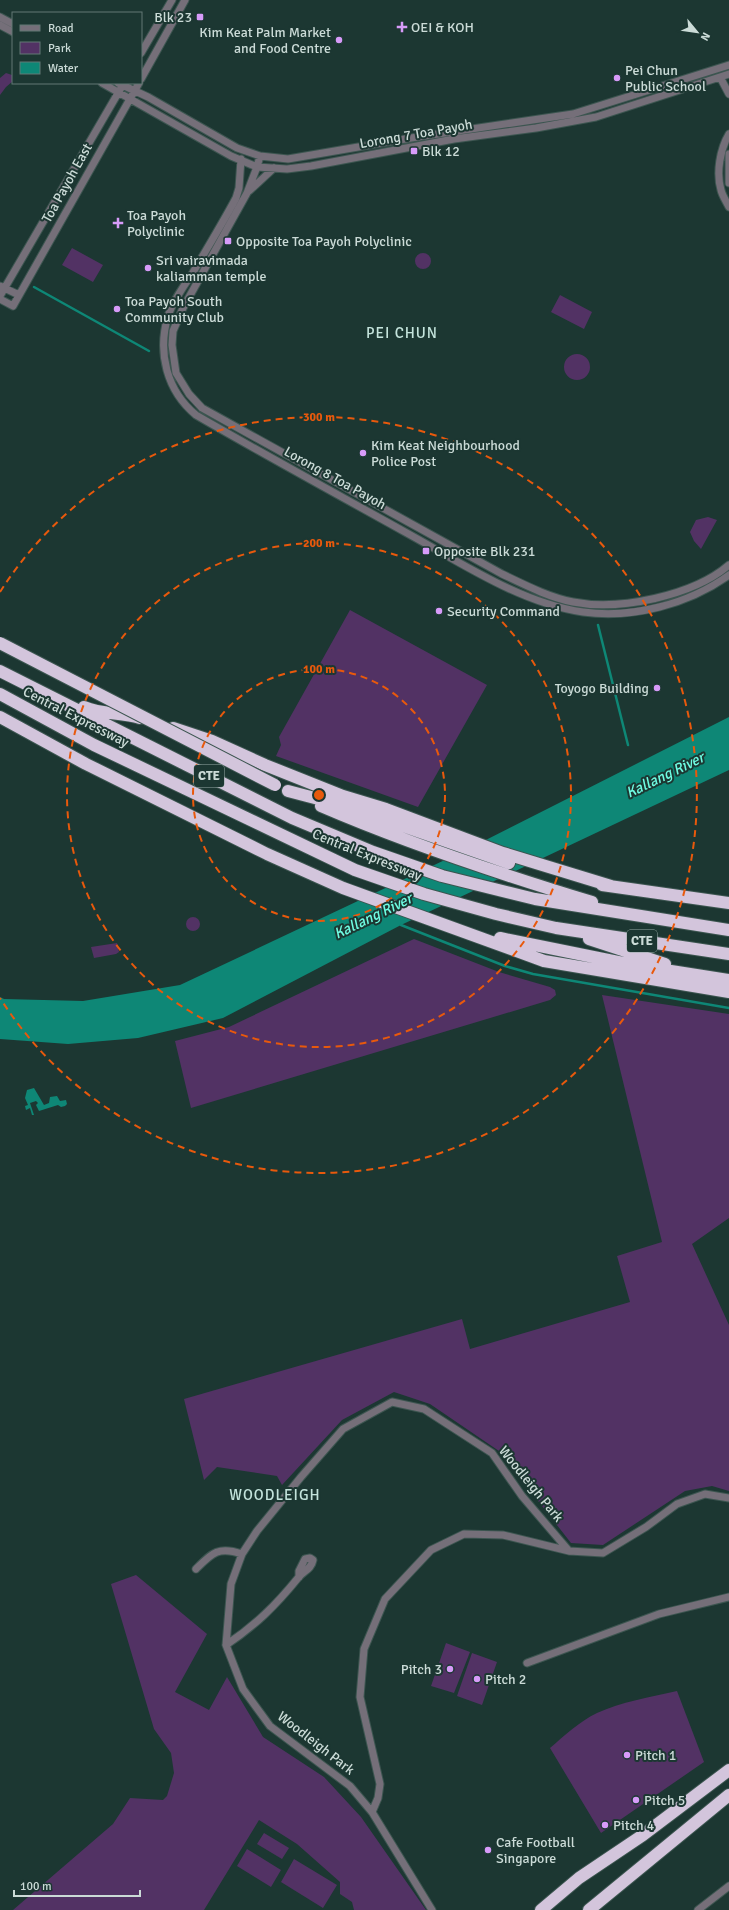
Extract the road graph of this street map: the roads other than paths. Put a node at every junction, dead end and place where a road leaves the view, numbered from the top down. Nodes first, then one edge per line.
1 (172, 0) edge
2 (185, 0) edge
3 (0, 17) edge
4 (12, 23) edge
5 (0, 25) edge
6 (12, 31) edge
7 (142, 51) edge
8 (729, 65) edge
9 (729, 74) edge
10 (142, 76) edge
11 (720, 77) junction
12 (104, 84) edge
13 (122, 84) edge
14 (137, 84) edge
15 (134, 90) junction
16 (118, 92) junction
17 (729, 94) edge
18 (130, 99) junction
19 (729, 134) edge
20 (729, 154) edge
21 (260, 156) junction
22 (241, 159) junction
23 (258, 167) junction
24 (274, 168) junction
25 (729, 183) edge
26 (247, 193) junction
27 (729, 207) edge
28 (2, 287) edge
29 (19, 295) junction
30 (0, 298) edge
31 (729, 565) edge
32 (729, 575) edge
33 (0, 643) edge
34 (0, 671) edge
35 (11, 677) junction
36 (0, 694) edge
37 (0, 717) edge
38 (288, 791) junction
39 (384, 814) junction
40 (729, 903) edge
41 (635, 915) junction
42 (458, 928) junction
43 (556, 928) junction
44 (729, 930) edge
45 (729, 954) edge
46 (694, 973) junction
47 (729, 980) edge
48 (729, 992) edge
49 (729, 1498) edge
50 (569, 1551) junction
51 (242, 1554) junction
52 (196, 1569) dead end
53 (299, 1576) dead end
54 (729, 1597) edge
55 (226, 1645) junction
56 (527, 1663) dead end
57 (729, 1770) edge
58 (729, 1795) edge
59 (372, 1812) junction
60 (729, 1886) edge
61 (592, 1908) edge
62 (432, 1910) edge
63 (541, 1910) edge
64 (698, 1910) edge

1 - 7 street
2 - 10 street
3 - 4 street
5 - 6 street
8 - 21 street, Lorong 7 Toa Payoh
9 - 11 street, Lorong 7 Toa Payoh
11 - 17 street
11 - 24 street, Lorong 7 Toa Payoh
12 - 16 street
13 - 15 street, Lorong 7 Toa Payoh
13 - 16 street, Toa Payoh East
14 - 15 street, Toa Payoh East
15 - 18 street, Toa Payoh East
15 - 21 street, Lorong 7 Toa Payoh
16 - 18 street, Lorong 7 Toa Payoh
16 - 28 street, Toa Payoh East
18 - 22 street, Lorong 7 Toa Payoh
18 - 29 street, Toa Payoh East
19 - 27 street
20 - 25 street
21 - 23 street, Lorong 8 Toa Payoh
22 - 23 street, Lorong 7 Toa Payoh
22 - 32 street, Lorong 8 Toa Payoh
23 - 24 street, Lorong 7 Toa Payoh
23 - 26 street, Lorong 8 Toa Payoh
24 - 26 street
26 - 31 street, Lorong 8 Toa Payoh
28 - 29 street
28 - 30 street, Toa Payoh East
29 - 30 street
33 - 38 highway, bridge
34 - 35 highway, Central Expressway / CTE
35 - 39 highway
35 - 41 highway, Central Expressway / CTE
36 - 43 highway, Central Expressway / CTE
37 - 42 highway
38 - 39 highway
38 - 41 highway
39 - 40 highway
41 - 44 highway, Central Expressway / CTE
42 - 46 highway
42 - 48 highway
43 - 45 highway, Central Expressway / CTE
43 - 46 highway
46 - 47 highway
49 - 50 street, Woodleigh Park
50 - 51 street, Woodleigh Park
50 - 59 street, Woodleigh Park
51 - 52 street
51 - 55 street, Woodleigh Park
53 - 55 street
54 - 56 street
55 - 59 street, Woodleigh Park
57 - 63 highway
58 - 61 highway
59 - 62 street, Woodleigh Park
60 - 64 street

